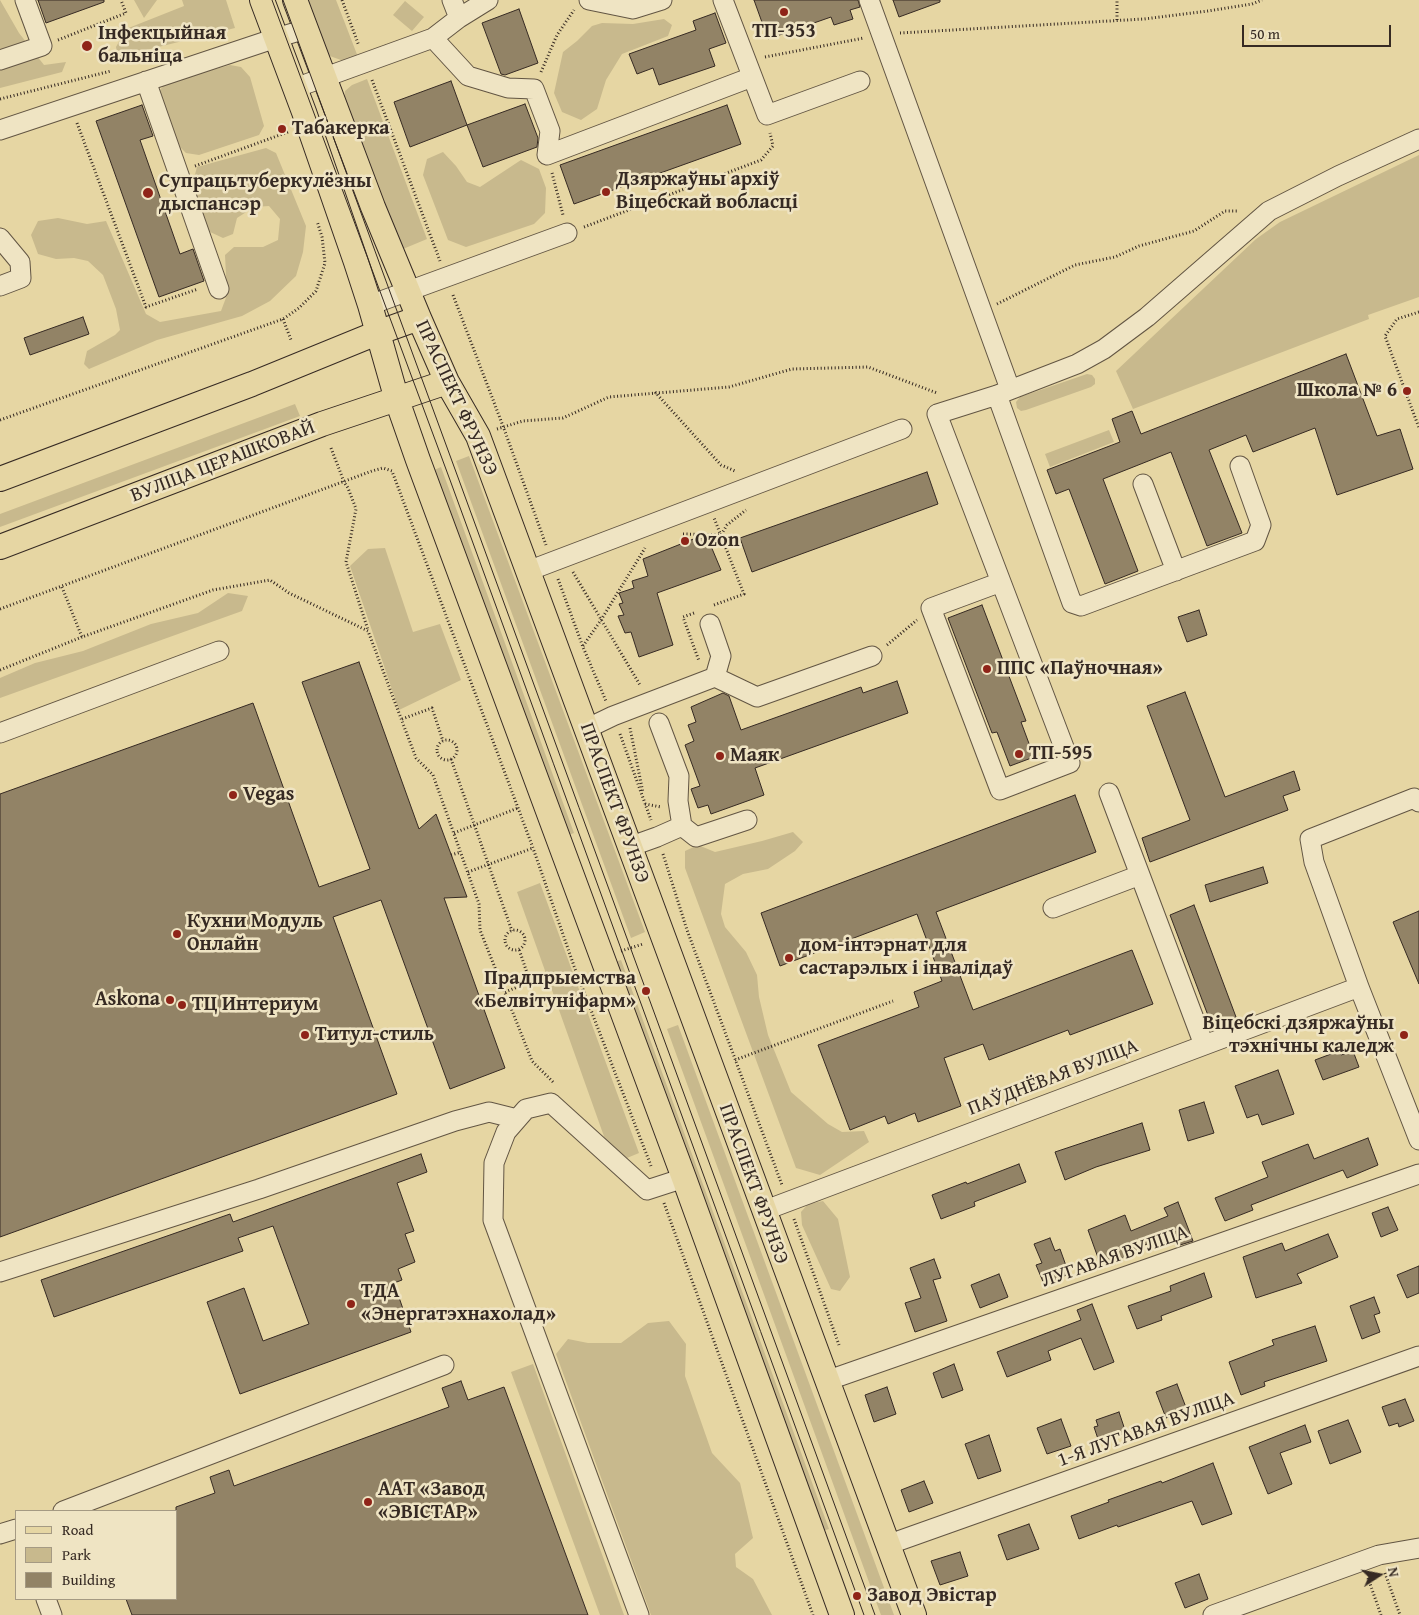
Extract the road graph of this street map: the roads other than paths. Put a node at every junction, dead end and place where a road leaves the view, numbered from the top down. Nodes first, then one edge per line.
1 (25, 0) edge
2 (262, 0) edge
3 (295, 0) edge
4 (452, 0) edge
5 (488, 0) edge
6 (662, 0) edge
7 (723, 0) edge
8 (869, 0) edge
9 (582, 4) edge
10 (459, 18) junction
11 (306, 29) junction
12 (276, 38) junction
13 (433, 38) junction
14 (0, 60) edge
15 (749, 68) junction
16 (325, 77) junction
17 (146, 81) junction
18 (860, 81) dead end
19 (295, 88) junction
20 (0, 130) edge
21 (1419, 139) edge
22 (567, 233) road end
23 (0, 238) edge
24 (0, 286) edge
25 (210, 288) road end
26 (407, 292) junction
27 (370, 305) junction
28 (418, 318) junction
29 (377, 333) junction
30 (448, 382) junction
31 (1004, 392) junction
32 (397, 400) junction
33 (902, 430) dead end
34 (1240, 466) dead end
35 (0, 479) edge
36 (1143, 484) dead end
37 (0, 547) edge
38 (528, 571) junction
39 (1176, 571) junction
40 (1001, 582) junction
41 (706, 614) road end
42 (219, 651) dead end
43 (872, 656) road end
44 (708, 672) junction
45 (659, 723) dead end
46 (586, 729) junction
47 (0, 733) edge
48 (1109, 793) dead end
49 (1419, 802) edge
50 (747, 820) dead end
51 (682, 826) junction
52 (629, 847) junction
53 (1140, 875) junction
54 (1053, 908) dead end
55 (1359, 987) junction
56 (1204, 1045) junction
57 (517, 1120) junction
58 (1419, 1140) edge
59 (1419, 1174) edge
60 (684, 1178) junction
61 (763, 1211) junction
62 (0, 1272) edge
63 (1419, 1356) edge
64 (444, 1365) dead end
65 (826, 1381) junction
66 (66, 1510) edge
67 (15, 1529) edge
68 (0, 1534) edge
69 (887, 1545) junction
70 (1419, 1548) edge
71 (46, 1600) edge
72 (52, 1615) edge
73 (639, 1615) edge
74 (842, 1615) edge
75 (914, 1615) edge
76 (1212, 1615) edge

1 - 14 street
2 - 12 main road
3 - 11 main road, ПРАСПЕКТ ФРУНЗЭ
4 - 10 street
5 - 10 street
6 - 9 street
7 - 15 street
8 - 31 street
10 - 13 street
11 - 12 street
11 - 16 main road, ПРАСПЕКТ ФРУНЗЭ
12 - 17 street
12 - 19 main road
13 - 15 street
13 - 16 street
15 - 18 street
16 - 19 street
16 - 26 main road, ПРАСПЕКТ ФРУНЗЭ
17 - 20 street
17 - 25 street
19 - 27 main road
21 - 31 street
22 - 26 street
23 - 24 street
26 - 27 street
26 - 28 main road, ПРАСПЕКТ ФРУНЗЭ
27 - 29 main road
28 - 29 main road
28 - 30 main road, ПРАСПЕКТ ФРУНЗЭ
29 - 32 main road
29 - 35 main road
30 - 32 main road, ВУЛІЦА ЦЕРАШКОВАЙ
30 - 38 main road, ПРАСПЕКТ ФРУНЗЭ
31 - 39 street
31 - 40 street
32 - 37 main road, ВУЛІЦА ЦЕРАШКОВАЙ
32 - 60 main road
33 - 38 street
34 - 39 street
36 - 39 street
38 - 46 main road, ПРАСПЕКТ ФРУНЗЭ
40 - 40 street
41 - 44 street
42 - 47 street
43 - 44 street
44 - 46 street
45 - 51 street
46 - 52 main road, ПРАСПЕКТ ФРУНЗЭ
48 - 53 street
49 - 55 street
50 - 51 street
51 - 52 street
52 - 61 main road, ПРАСПЕКТ ФРУНЗЭ
53 - 54 street
53 - 56 street
55 - 56 street, ПАЎДНЁВАЯ ВУЛІЦА
55 - 58 street
56 - 61 street, ПАЎДНЁВАЯ ВУЛІЦА
57 - 60 street
57 - 62 street
57 - 73 street
59 - 65 street, ЛУГАВАЯ ВУЛІЦА
60 - 74 main road
61 - 65 main road, ПРАСПЕКТ ФРУНЗЭ
63 - 69 street, 1-Я ЛУГАВАЯ ВУЛІЦА
64 - 66 street
65 - 69 main road, ПРАСПЕКТ ФРУНЗЭ
67 - 68 street
69 - 75 main road, ПРАСПЕКТ ФРУНЗЭ
70 - 76 street
71 - 72 street

